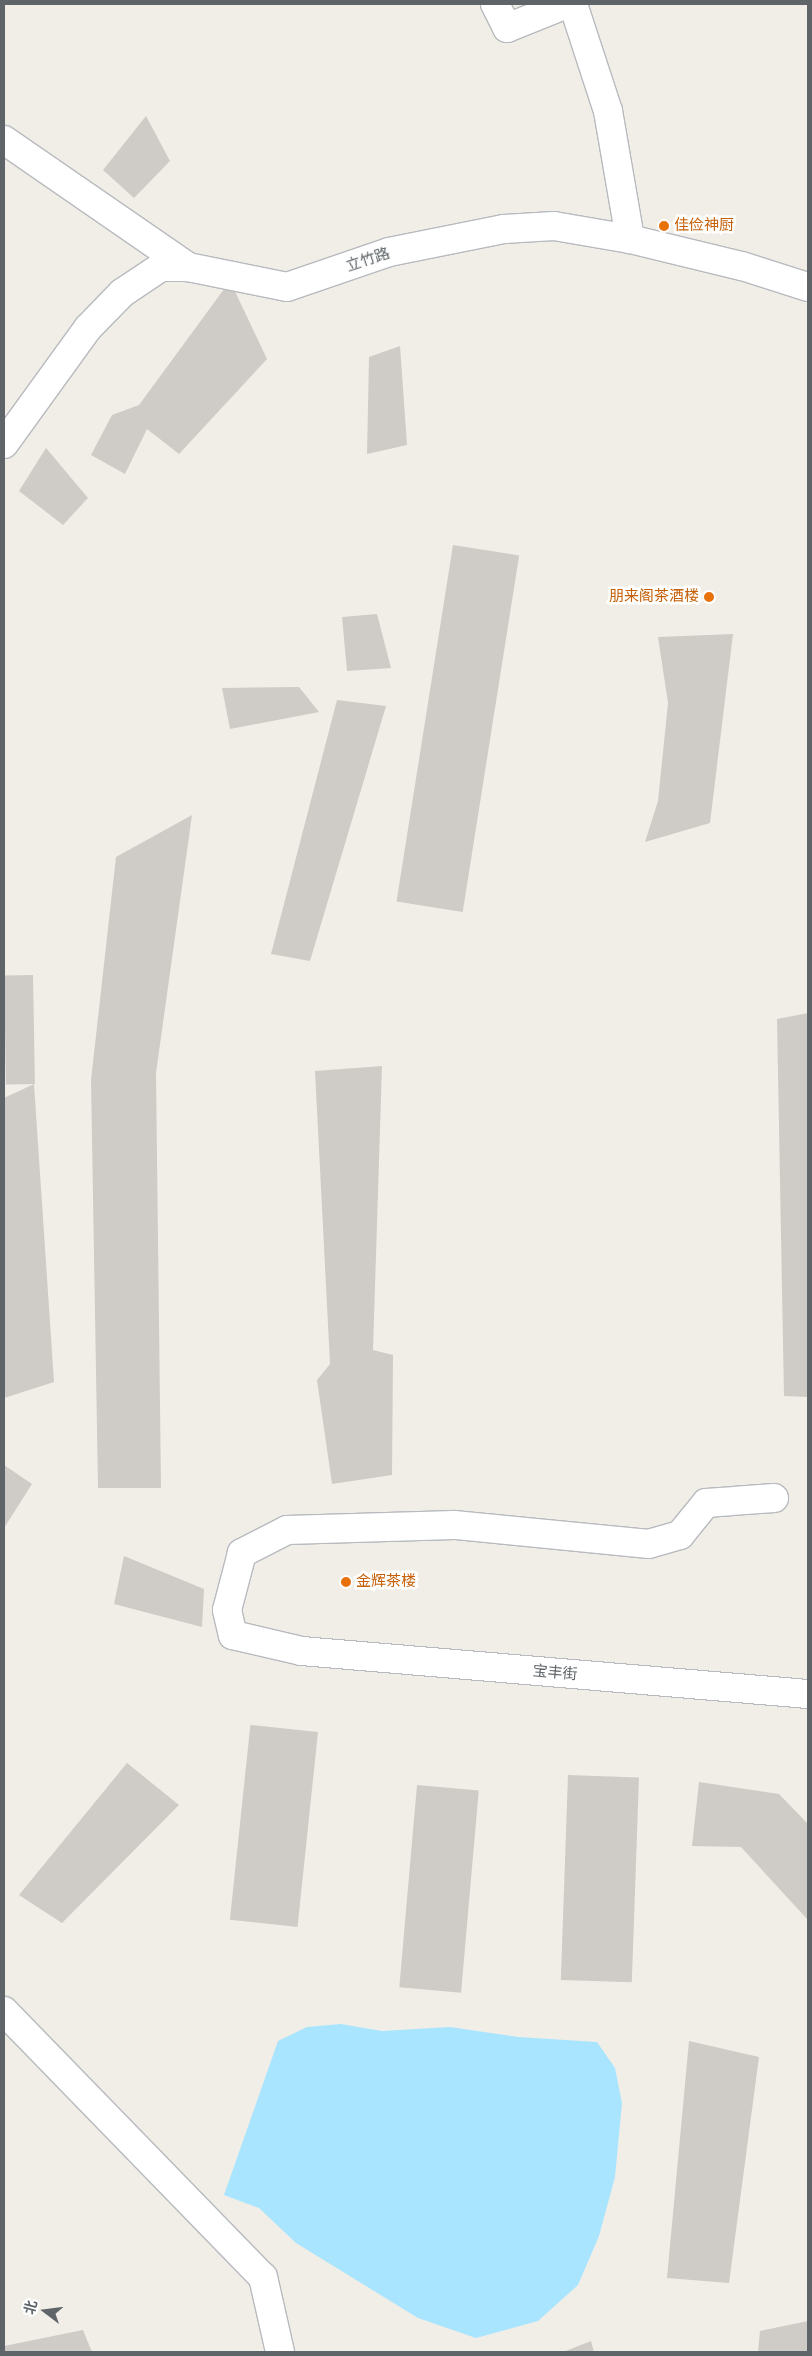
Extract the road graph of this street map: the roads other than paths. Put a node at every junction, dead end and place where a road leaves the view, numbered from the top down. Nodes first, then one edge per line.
1 (495, 4) edge
2 (567, 4) edge
3 (573, 4) edge
4 (4, 140) edge
5 (630, 238) junction
6 (188, 267) junction
7 (808, 287) edge
8 (4, 444) edge
9 (774, 1498) dead end
10 (808, 1694) edge
11 (4, 2011) edge
12 (280, 2352) edge

1 - 2 street
3 - 5 street
4 - 6 street
5 - 6 street, 立竹路
5 - 7 street, 立竹路
6 - 8 street, 立竹路
9 - 10 street, 宝丰街
11 - 12 street

